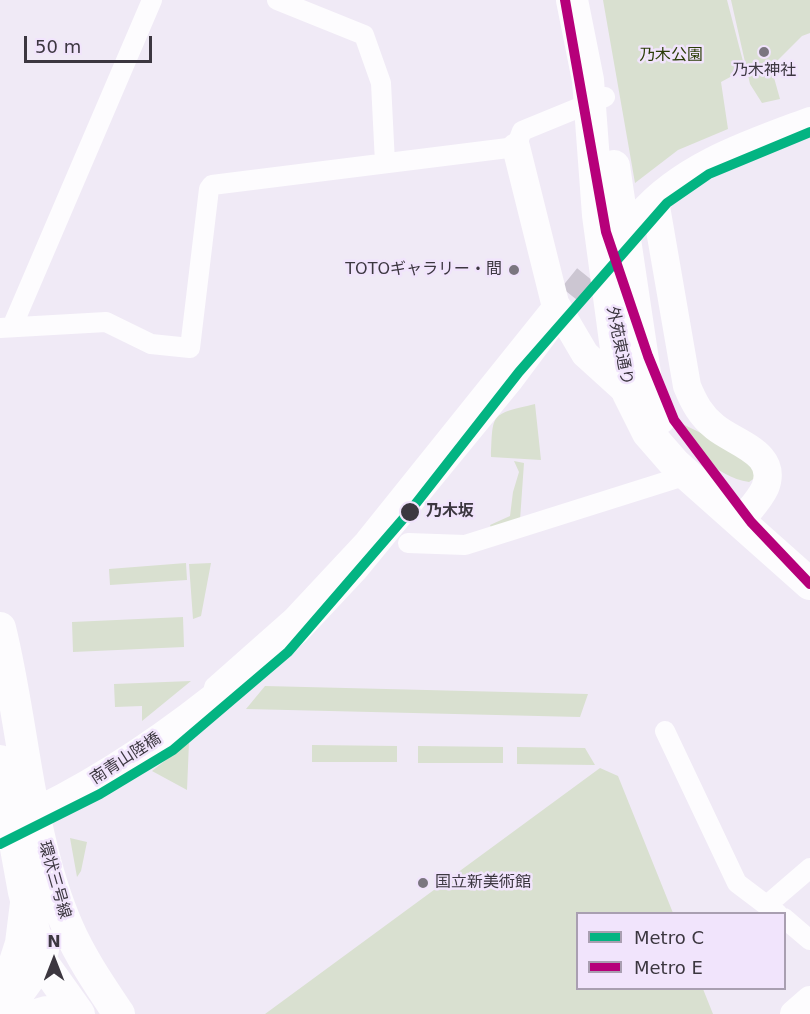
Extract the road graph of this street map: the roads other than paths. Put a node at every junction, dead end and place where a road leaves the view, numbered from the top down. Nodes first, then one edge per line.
1 (152, 0) edge
2 (277, 0) edge
3 (572, 0) edge
4 (586, 0) edge
5 (598, 100) junction
6 (810, 121) edge
7 (516, 147) junction
8 (385, 163) junction
9 (655, 201) junction
10 (608, 205) junction
11 (588, 277) tunnel mouth
12 (559, 310) junction
13 (6, 328) edge
14 (637, 386) junction
15 (687, 475) junction
16 (745, 515) junction
17 (408, 543) dead end
18 (810, 558) edge
19 (810, 584) edge
20 (0, 628) edge
21 (4, 662) edge
22 (213, 697) dead end
23 (665, 731) dead end
24 (0, 761) edge
25 (29, 779) junction
26 (0, 827) edge
27 (810, 868) edge
28 (24, 892) junction
29 (773, 909) edge
30 (786, 920) edge
31 (810, 940) edge
32 (42, 962) junction
33 (810, 1000) edge
34 (0, 1002) edge
35 (113, 1004) edge
36 (7, 1014) edge
37 (26, 1014) edge
38 (40, 1014) edge
39 (69, 1014) edge
40 (79, 1014) edge
41 (794, 1014) edge

1 - 13 street
2 - 8 street
3 - 5 main road, 外苑東通り
4 - 5 main road, 外苑東通り
5 - 7 street
5 - 10 main road, 外苑東通り
6 - 9 street
7 - 8 street
7 - 12 street
8 - 13 street
9 - 11 street
9 - 16 street
10 - 14 main road, 外苑東通り
10 - 14 main road, 外苑東通り
12 - 12 street
12 - 14 street
14 - 15 main road, 外苑東通り
14 - 16 main road, 外苑東通り
15 - 16 main road, 外苑東通り
15 - 17 street
16 - 18 main road, 外苑東通り
16 - 19 main road, 外苑東通り
20 - 21 main road, 環状三号線
21 - 25 main road, 環状三号線
22 - 26 street, 南青山陸橋
23 - 29 street
24 - 28 main road, 環状三号線
25 - 32 main road
25 - 35 main road, 環状三号線
27 - 29 street
28 - 32 main road, 環状三号線
28 - 34 street
30 - 31 street
32 - 35 main road
32 - 36 main road
32 - 37 street
32 - 40 main road, 環状三号線
33 - 41 street
38 - 39 main road

